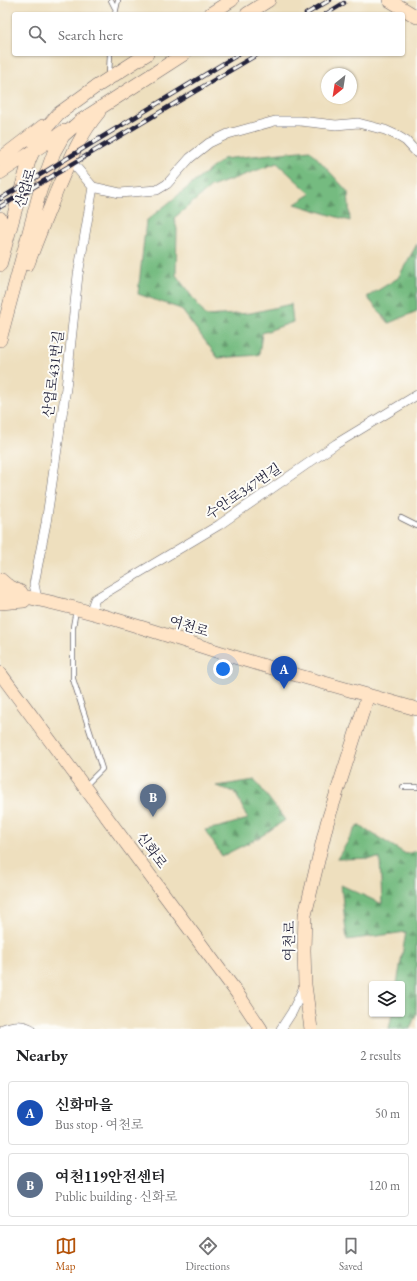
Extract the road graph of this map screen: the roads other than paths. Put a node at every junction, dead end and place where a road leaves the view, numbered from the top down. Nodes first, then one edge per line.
1 (111, 0) edge
2 (118, 0) edge
3 (232, 0) edge
4 (269, 0) edge
5 (389, 0) edge
6 (115, 8) junction
7 (115, 12) edge
8 (213, 12) edge
9 (250, 12) edge
10 (417, 17) edge
11 (110, 56) edge
12 (144, 56) edge
13 (181, 56) edge
14 (108, 79) junction
15 (117, 96) junction
16 (58, 114) junction
17 (80, 121) junction
18 (32, 152) junction
19 (417, 153) edge
20 (4, 156) edge
21 (70, 160) junction
22 (0, 172) edge
23 (93, 187) junction
24 (40, 191) junction
25 (0, 218) edge
26 (1, 260) edge
27 (0, 340) edge
28 (417, 395) edge
29 (401, 518) dead end
30 (417, 526) edge
31 (0, 579) edge
32 (0, 592) edge
33 (37, 599) junction
34 (54, 602) junction
35 (3, 603) edge
36 (76, 608) junction
37 (90, 612) junction
38 (0, 673) edge
39 (368, 695) junction
40 (417, 709) edge
41 (85, 786) junction
42 (403, 787) dead end
43 (417, 787) edge
44 (305, 985) junction
45 (3, 1029) edge
46 (32, 1029) edge
47 (261, 1029) edge
48 (281, 1029) edge
49 (311, 1029) edge

1 - 6 lane
2 - 6 lane
3 - 8 main road
4 - 9 main road
5 - 10 main road
6 - 7 lane
11 - 14 lane
12 - 14 main road, 산업로
13 - 15 main road, 산업로
14 - 16 main road, 산업로
15 - 17 main road, 산업로
15 - 21 main road, 산업로
16 - 18 main road, 산업로
16 - 20 main road
17 - 18 main road
17 - 24 main road, 산업로
18 - 20 main road
18 - 22 main road
18 - 24 main road
18 - 26 main road, 산업로
19 - 23 street
21 - 23 street
21 - 27 main road, 산업로
23 - 33 street, 산업로431번길
24 - 27 main road, 산업로
25 - 26 main road
28 - 37 street, 수안로347번길
29 - 30 lane
31 - 33 main road
32 - 33 main road, 여천로
33 - 34 main road, 여천로
34 - 35 main road
34 - 36 main road, 여천로
36 - 37 main road, 여천로
36 - 41 lane
37 - 39 main road, 여천로
38 - 41 main road, 신화로
39 - 40 main road, 여천로
39 - 44 main road, 여천로
41 - 47 main road, 신화로
42 - 43 lane
44 - 48 street
44 - 49 main road, 여천로
45 - 46 street

